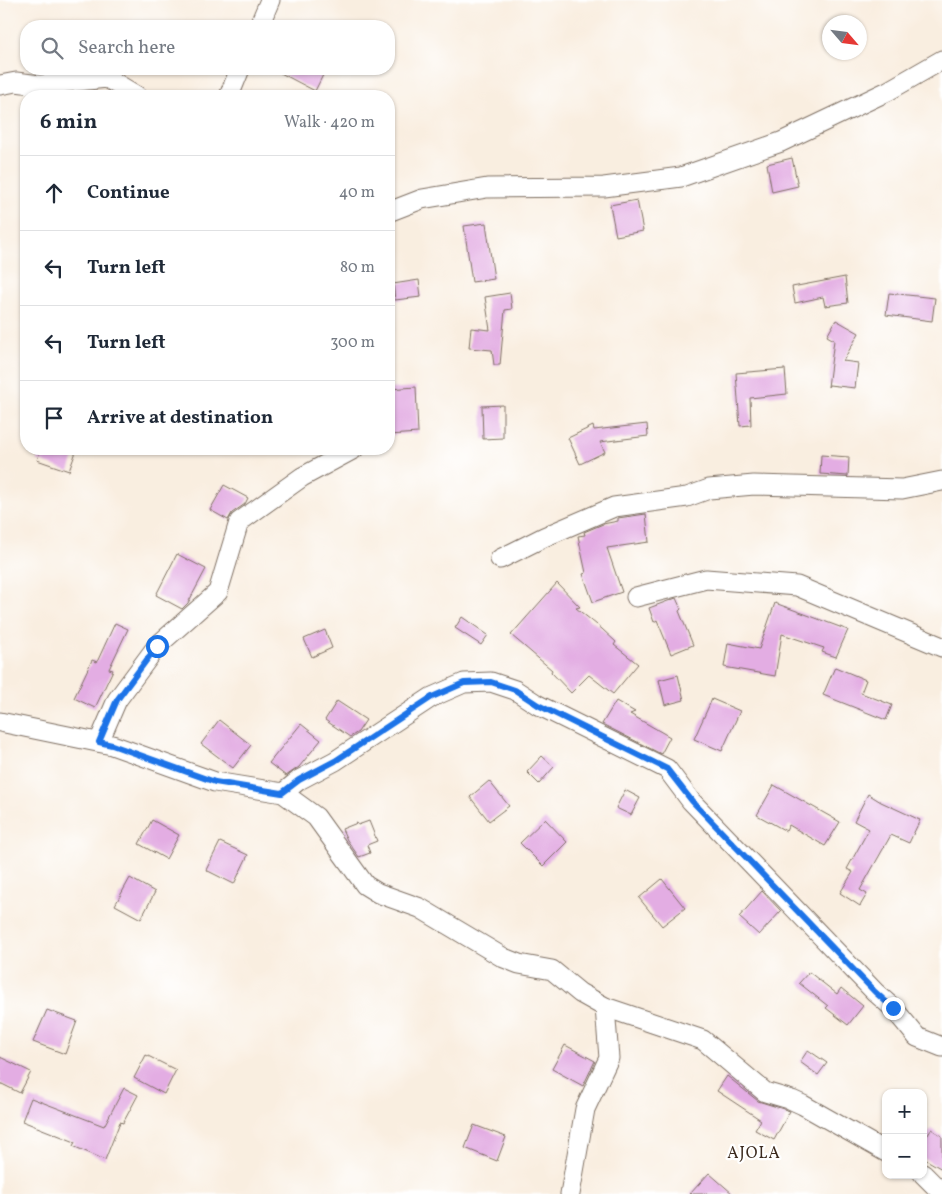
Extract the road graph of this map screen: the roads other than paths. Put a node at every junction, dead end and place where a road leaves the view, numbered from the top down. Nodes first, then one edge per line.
1 (270, 0) edge
2 (262, 20) edge
3 (942, 60) edge
4 (238, 75) edge
5 (0, 85) edge
6 (127, 90) edge
7 (231, 90) edge
8 (395, 212) edge
9 (343, 455) edge
10 (942, 481) edge
11 (500, 559) dead end
12 (636, 597) dead end
13 (942, 647) edge
14 (0, 722) edge
15 (99, 742) junction
16 (282, 793) junction
17 (605, 1007) junction
18 (942, 1047) edge
19 (882, 1150) edge
20 (927, 1178) edge
21 (942, 1193) edge
22 (570, 1194) edge

1 - 2 street
3 - 8 street
4 - 7 street
5 - 6 street
9 - 15 street
10 - 11 street
12 - 13 street
14 - 15 street
15 - 16 street
16 - 17 street
16 - 18 street
17 - 19 street
17 - 22 street
20 - 21 street

